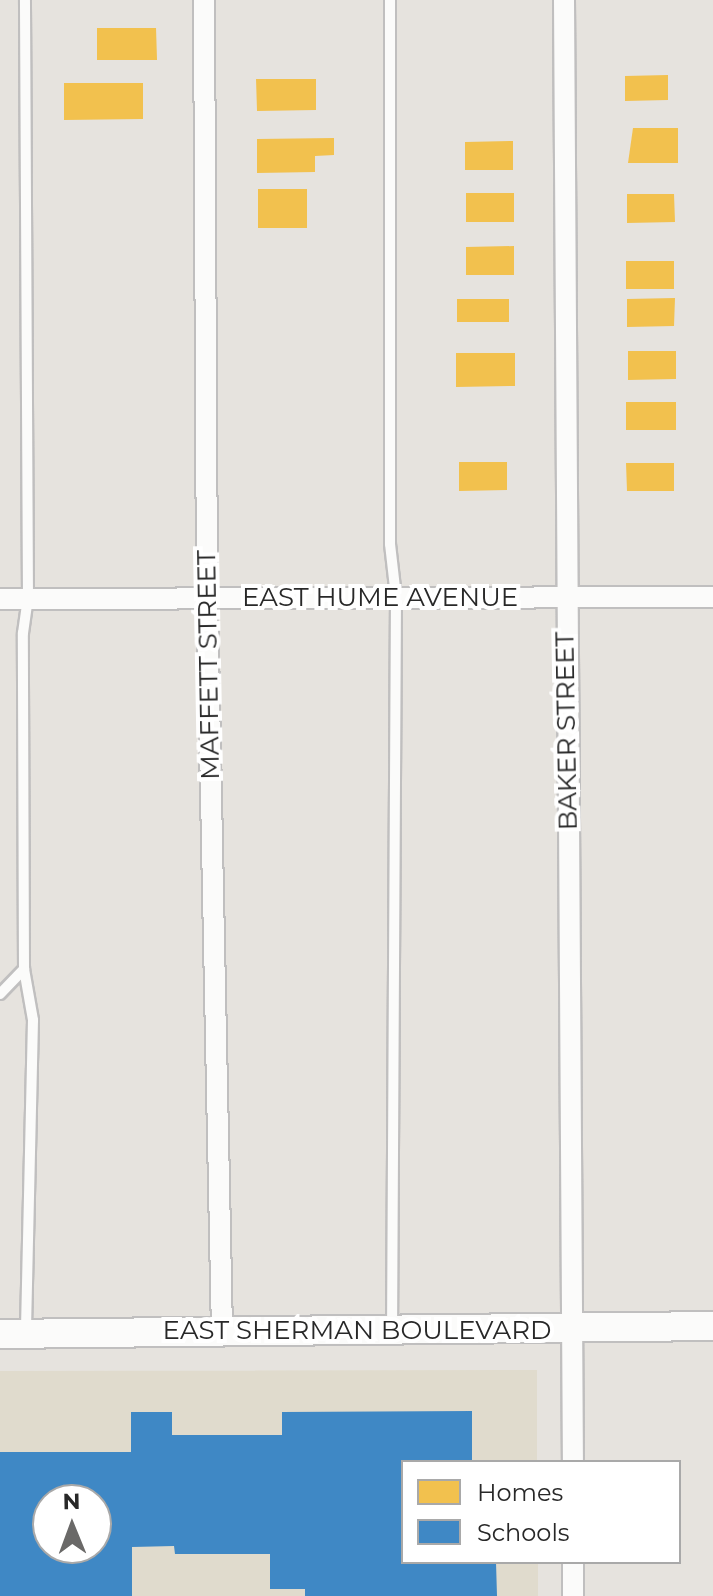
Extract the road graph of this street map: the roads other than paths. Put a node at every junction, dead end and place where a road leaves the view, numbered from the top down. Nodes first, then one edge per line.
1 (25, 0) edge
2 (204, 0) edge
3 (390, 0) edge
4 (564, 0) edge
5 (396, 597) junction
6 (566, 597) junction
7 (713, 597) edge
8 (207, 598) junction
9 (0, 599) edge
10 (28, 599) junction
11 (24, 969) junction
12 (0, 994) edge
13 (713, 1326) edge
14 (222, 1330) junction
15 (392, 1330) junction
16 (573, 1330) junction
17 (13, 1334) edge
18 (573, 1460) edge
19 (573, 1564) edge
20 (573, 1596) edge

1 - 10 lane
2 - 8 street, MAFFETT STREET
3 - 5 lane
4 - 6 street, BAKER STREET
5 - 6 street, EAST HUME AVENUE
5 - 8 street, EAST HUME AVENUE
5 - 15 lane
6 - 7 street, EAST HUME AVENUE
6 - 16 street, BAKER STREET
8 - 10 street, EAST HUME AVENUE
8 - 14 street, MAFFETT STREET
9 - 10 street, EAST HUME AVENUE
10 - 11 lane
11 - 12 lane
11 - 17 lane
13 - 16 main road, EAST SHERMAN BOULEVARD
14 - 15 main road, EAST SHERMAN BOULEVARD
14 - 17 main road, EAST SHERMAN BOULEVARD
15 - 16 main road, EAST SHERMAN BOULEVARD
16 - 18 street, BAKER STREET
19 - 20 street

